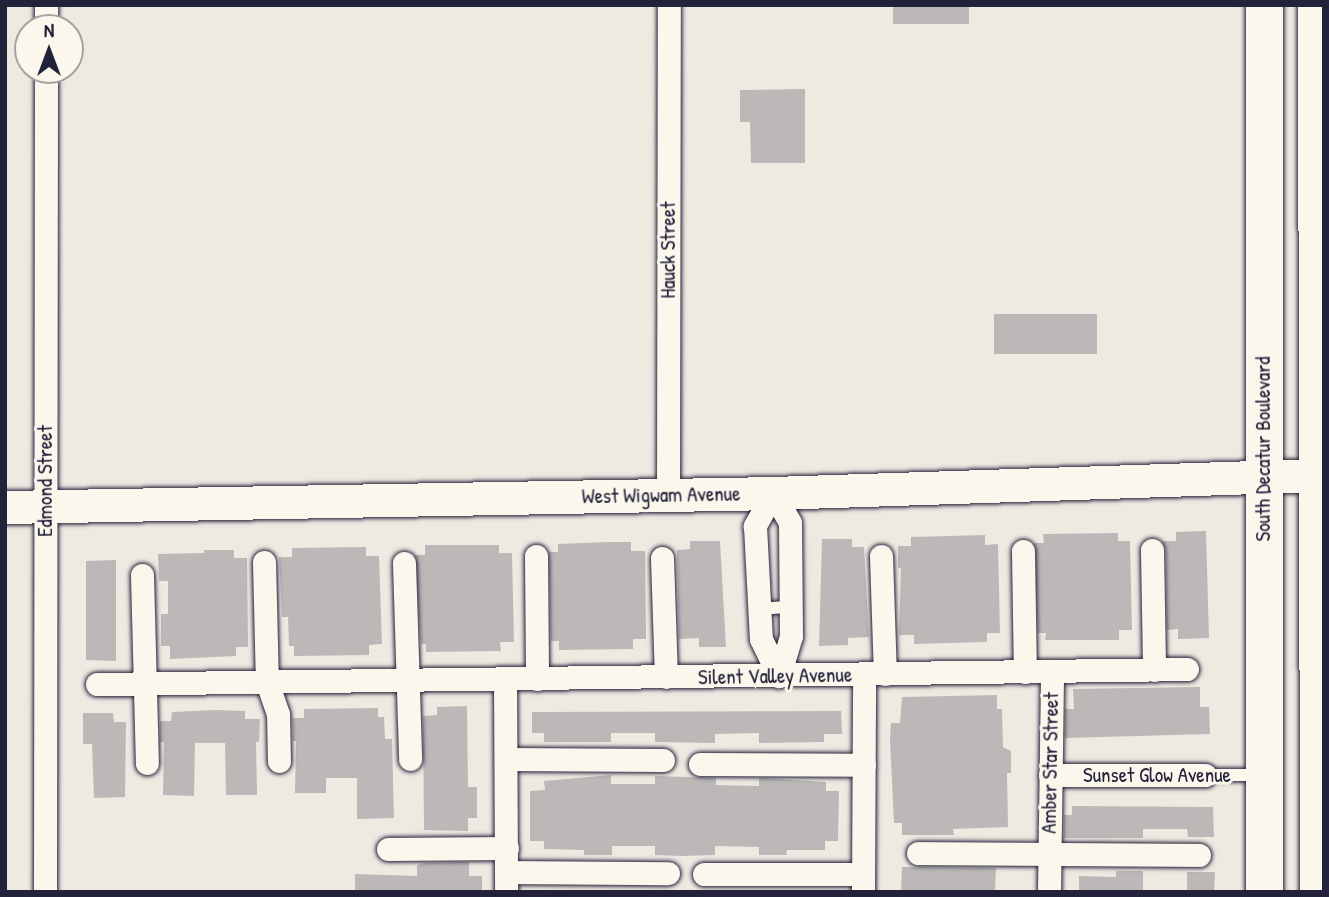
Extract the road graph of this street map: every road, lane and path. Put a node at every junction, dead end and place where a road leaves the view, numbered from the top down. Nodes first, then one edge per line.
1 (669, 5) edge
2 (1264, 5) edge
3 (1316, 5) edge
4 (46, 84) edge
5 (1320, 287) edge
6 (1321, 475) edge
7 (1263, 477) junction
8 (773, 493) junction
9 (668, 494) junction
10 (45, 506) junction
11 (5, 507) edge
12 (1152, 550) dead end
13 (1023, 551) dead end
14 (536, 556) dead end
15 (881, 556) dead end
16 (662, 558) dead end
17 (264, 562) dead end
18 (404, 563) dead end
19 (142, 575) dead end
20 (790, 607) junction
21 (758, 610) junction
22 (1186, 669) dead end
23 (1154, 670) junction
24 (1052, 671) junction
25 (1025, 672) junction
26 (875, 674) junction
27 (779, 676) junction
28 (666, 677) junction
29 (505, 679) junction
30 (537, 679) junction
31 (405, 680) junction
32 (267, 682) junction
33 (145, 683) junction
34 (97, 684) dead end
35 (410, 759) dead end
36 (506, 759) junction
37 (663, 760) dead end
38 (279, 761) dead end
39 (147, 763) dead end
40 (700, 764) dead end
41 (864, 765) junction
42 (1050, 775) junction
43 (1205, 775) joint
44 (1263, 775) junction
45 (506, 848) junction
46 (388, 849) dead end
47 (918, 853) dead end
48 (1049, 854) junction
49 (1199, 855) dead end
50 (668, 873) dead end
51 (704, 874) dead end
52 (506, 882) edge
53 (863, 883) edge
54 (45, 892) edge
55 (1049, 892) edge
56 (1264, 892) edge
57 (1318, 892) edge

1 - 9 street, Hauck Street
2 - 7 main road, South Decatur Boulevard
3 - 5 main road
4 - 10 street, Edmond Street
5 - 6 main road
6 - 7 street, West Wigwam Avenue
6 - 57 main road
7 - 8 street, West Wigwam Avenue
7 - 44 main road, South Decatur Boulevard
8 - 9 street, West Wigwam Avenue
8 - 20 street
8 - 21 street
9 - 10 street, West Wigwam Avenue
10 - 11 street, West Wigwam Avenue
10 - 54 street, Edmond Street
12 - 23 street
13 - 25 street
14 - 30 street
15 - 26 street
16 - 28 street
17 - 32 street
18 - 31 street
19 - 33 street
20 - 21 lane
20 - 27 street
21 - 27 street
22 - 23 street, Silent Valley Avenue
23 - 24 street, Silent Valley Avenue
24 - 25 street, Silent Valley Avenue
24 - 42 street, Amber Star Street
25 - 26 street, Silent Valley Avenue
26 - 27 street, Silent Valley Avenue
26 - 41 street
27 - 28 street, Silent Valley Avenue
28 - 30 street, Silent Valley Avenue
29 - 30 street, Silent Valley Avenue
29 - 31 street, Silent Valley Avenue
29 - 36 street
31 - 32 street, Silent Valley Avenue
31 - 35 street
32 - 33 street, Silent Valley Avenue
32 - 38 street
33 - 34 street, Silent Valley Avenue
33 - 39 street
36 - 37 street
36 - 45 street
40 - 41 street
41 - 53 street
42 - 43 street, Sunset Glow Avenue
42 - 48 street, Amber Star Street
43 - 44 lane, Sunset Glow Avenue
44 - 56 main road, South Decatur Boulevard
45 - 46 street
45 - 52 street
47 - 48 street, Amber Star Street
48 - 49 street, Amber Star Street
48 - 55 street, Amber Star Street
50 - 52 street
51 - 53 street

